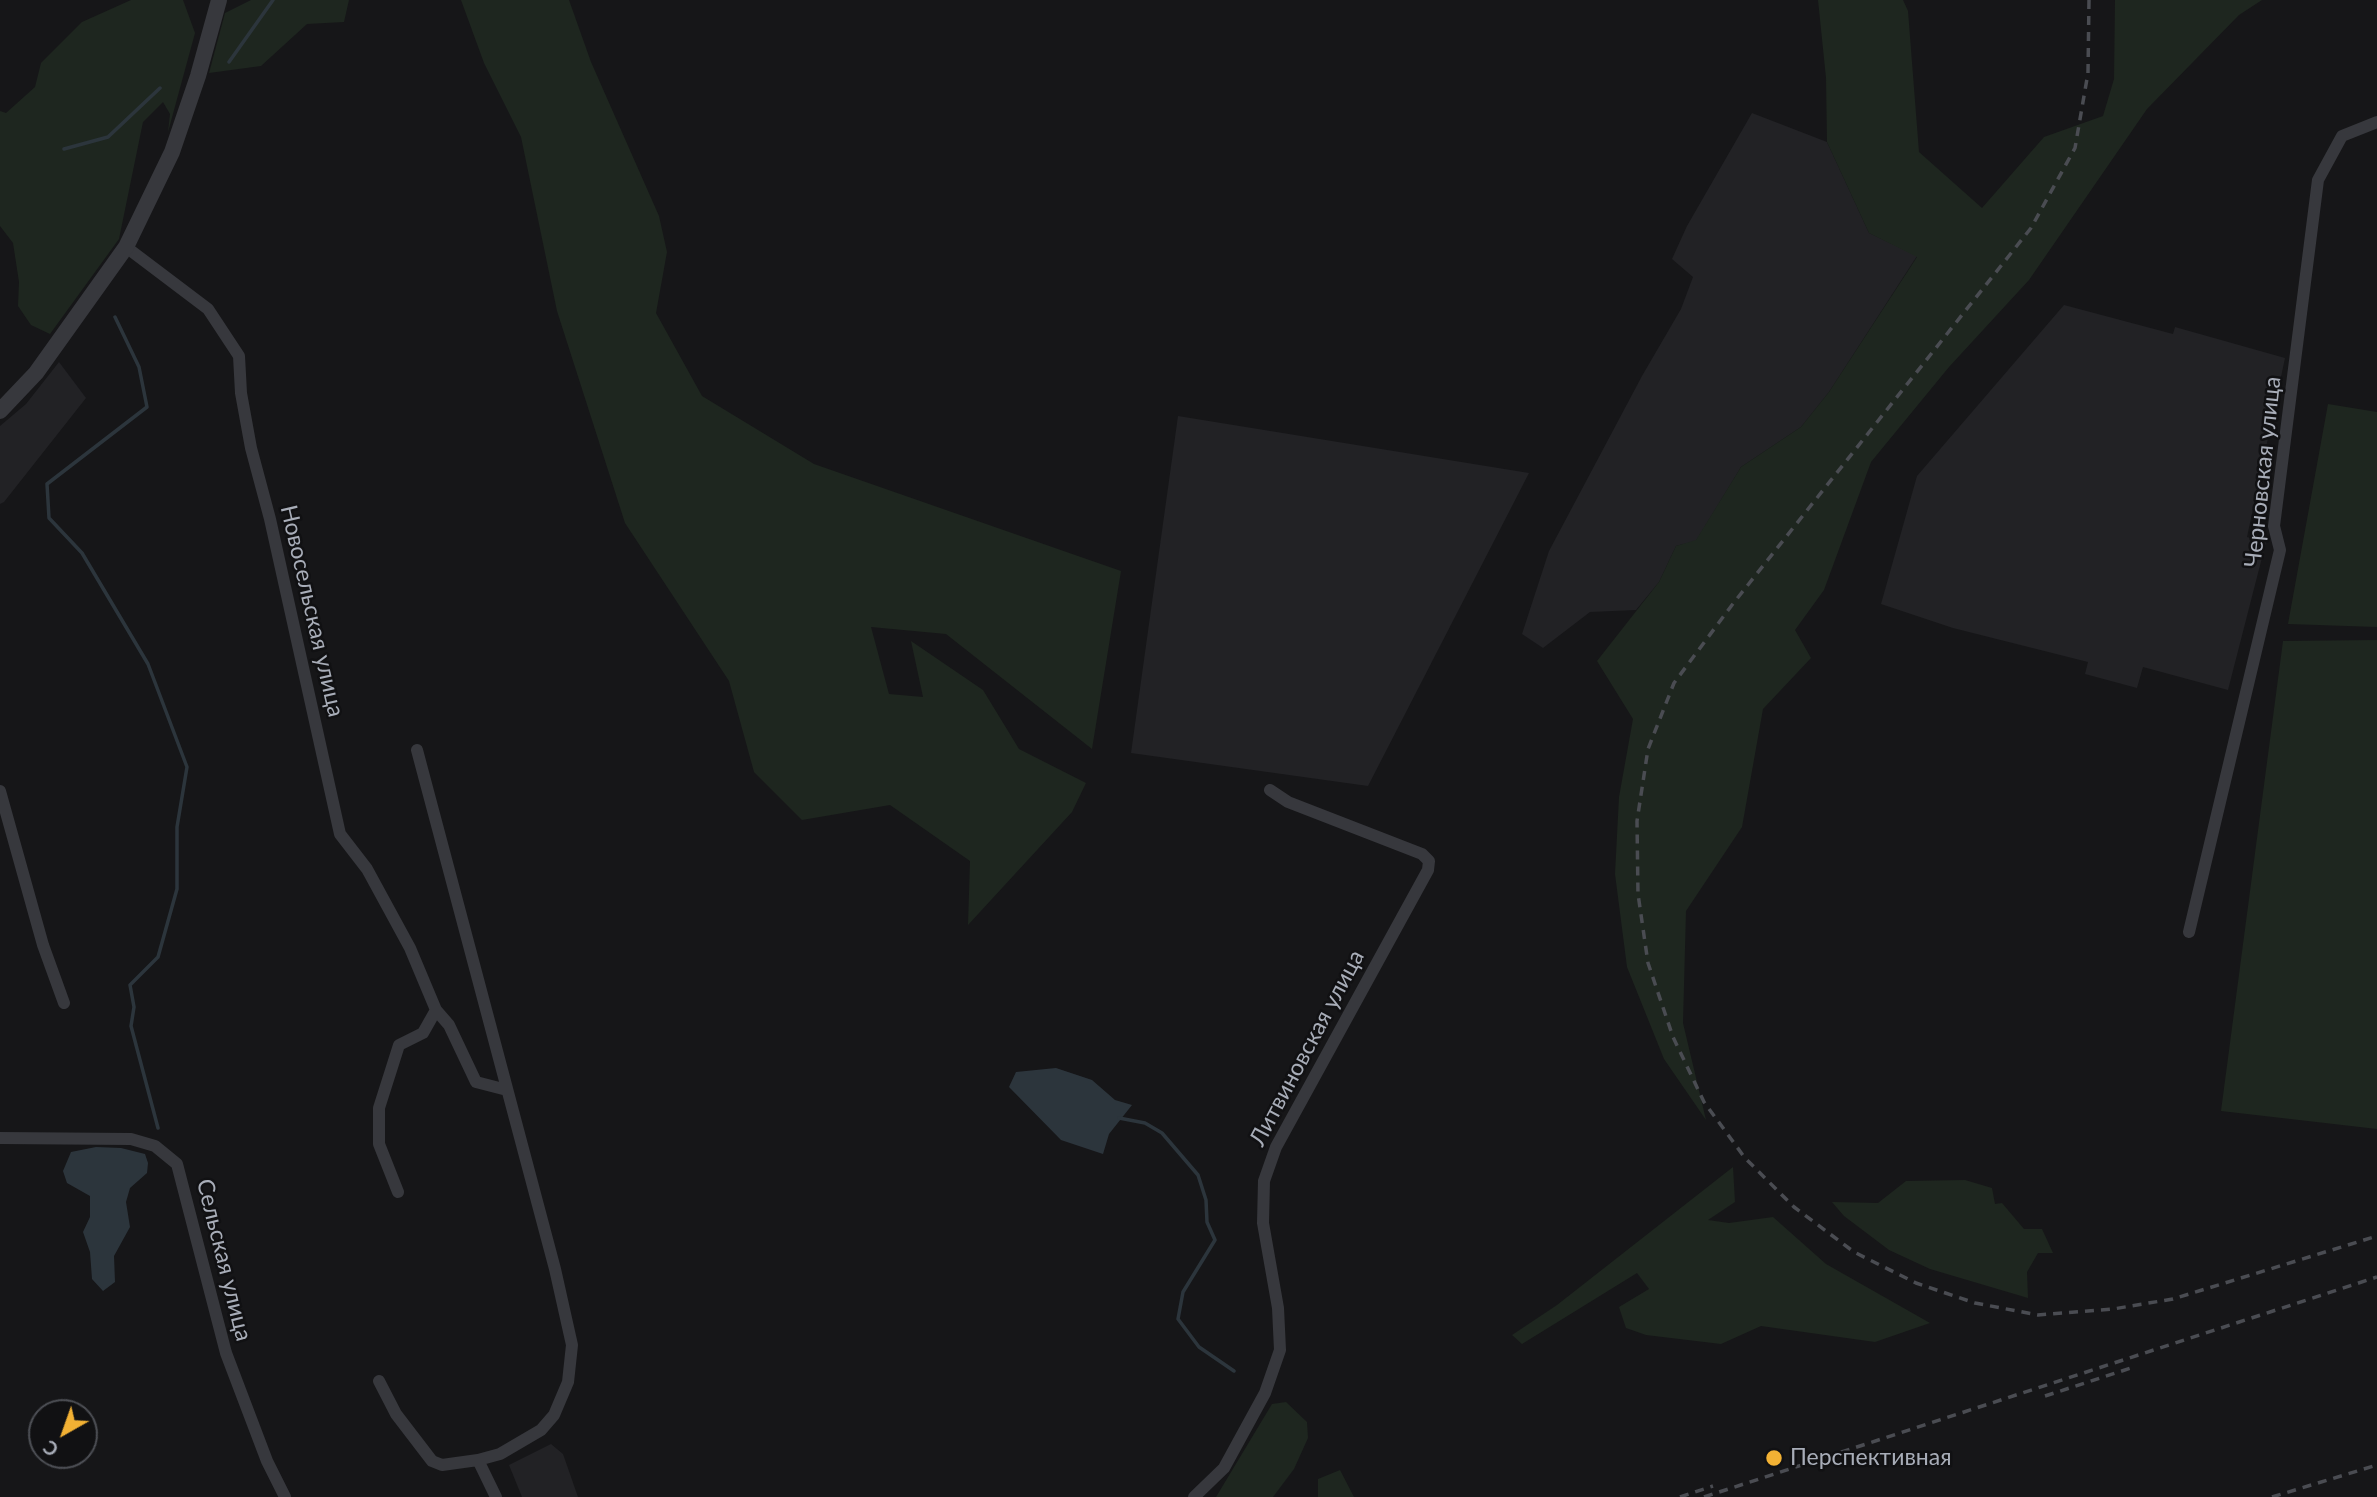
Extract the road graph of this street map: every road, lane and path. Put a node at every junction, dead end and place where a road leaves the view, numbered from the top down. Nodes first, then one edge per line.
1 (219, 0) edge
2 (2377, 122) edge
3 (126, 247) junction
4 (0, 411) edge
5 (417, 750) dead end
6 (1270, 790) dead end
7 (0, 791) edge
8 (2189, 932) dead end
9 (64, 1003) dead end
10 (436, 1010) junction
11 (507, 1090) junction
12 (0, 1138) edge
13 (398, 1192) dead end
14 (379, 1381) dead end
15 (478, 1460) junction
16 (285, 1497) edge
17 (496, 1497) edge
18 (1194, 1497) edge

1 - 3 street
2 - 8 street, Черновская улица
3 - 4 street
3 - 10 street, Новосельская улица
5 - 11 street
6 - 18 street, Литвиновская улица
7 - 9 street
10 - 11 street, Новосельская улица
10 - 13 street
11 - 15 street
12 - 16 street, Сельская улица
14 - 15 street
15 - 17 street

